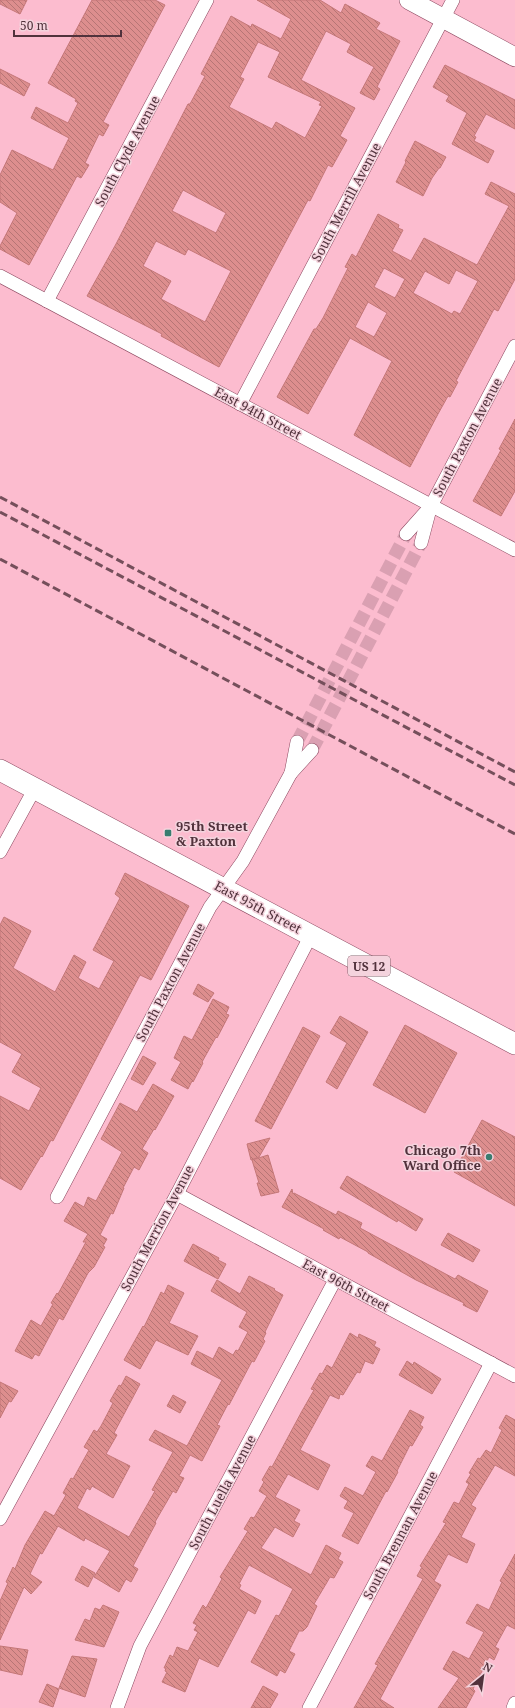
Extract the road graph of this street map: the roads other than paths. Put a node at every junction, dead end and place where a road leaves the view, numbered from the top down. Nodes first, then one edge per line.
1 (207, 0) edge
2 (409, 0) edge
3 (453, 0) edge
4 (443, 18) junction
5 (515, 56) edge
6 (0, 276) edge
7 (47, 301) junction
8 (515, 346) edge
9 (240, 404) junction
10 (431, 506) junction
11 (406, 534) tunnel mouth
12 (421, 543) tunnel mouth
13 (515, 550) edge
14 (298, 742) tunnel mouth
15 (312, 750) tunnel mouth
16 (0, 770) edge
17 (291, 772) junction
18 (35, 788) junction
19 (0, 852) edge
20 (223, 888) junction
21 (310, 935) junction
22 (515, 1044) edge
23 (177, 1194) junction
24 (57, 1197) dead end
25 (335, 1280) junction
26 (491, 1363) junction
27 (515, 1376) edge
28 (0, 1519) edge
29 (515, 1703) edge
30 (117, 1708) edge
31 (309, 1708) edge
32 (513, 1708) edge

1 - 7 street, South Clyde Avenue
2 - 4 street
3 - 4 street, South Merrill Avenue
4 - 5 street
4 - 9 street, South Merrill Avenue
6 - 7 street, East 94th Street
7 - 9 street, East 94th Street
8 - 10 street, South Paxton Avenue
9 - 10 street, East 94th Street
10 - 11 street, South Paxton Avenue
10 - 12 street, South Paxton Avenue
10 - 13 street, East 94th Street
14 - 17 street, South Paxton Avenue
15 - 17 street, South Paxton Avenue
16 - 18 main road, East 95th Street / US 12
17 - 20 street, South Paxton Avenue
18 - 19 street
18 - 20 main road, East 95th Street / US 12
20 - 21 main road, East 95th Street / US 12
20 - 24 street, South Paxton Avenue
21 - 22 main road, East 95th Street / US 12
21 - 23 street, South Merrion Avenue
23 - 25 street, East 96th Street
23 - 28 street, South Merrion Avenue
25 - 26 street, East 96th Street
25 - 30 street, South Luella Avenue
26 - 27 street, East 96th Street
26 - 31 street, South Brennan Avenue
29 - 32 street

